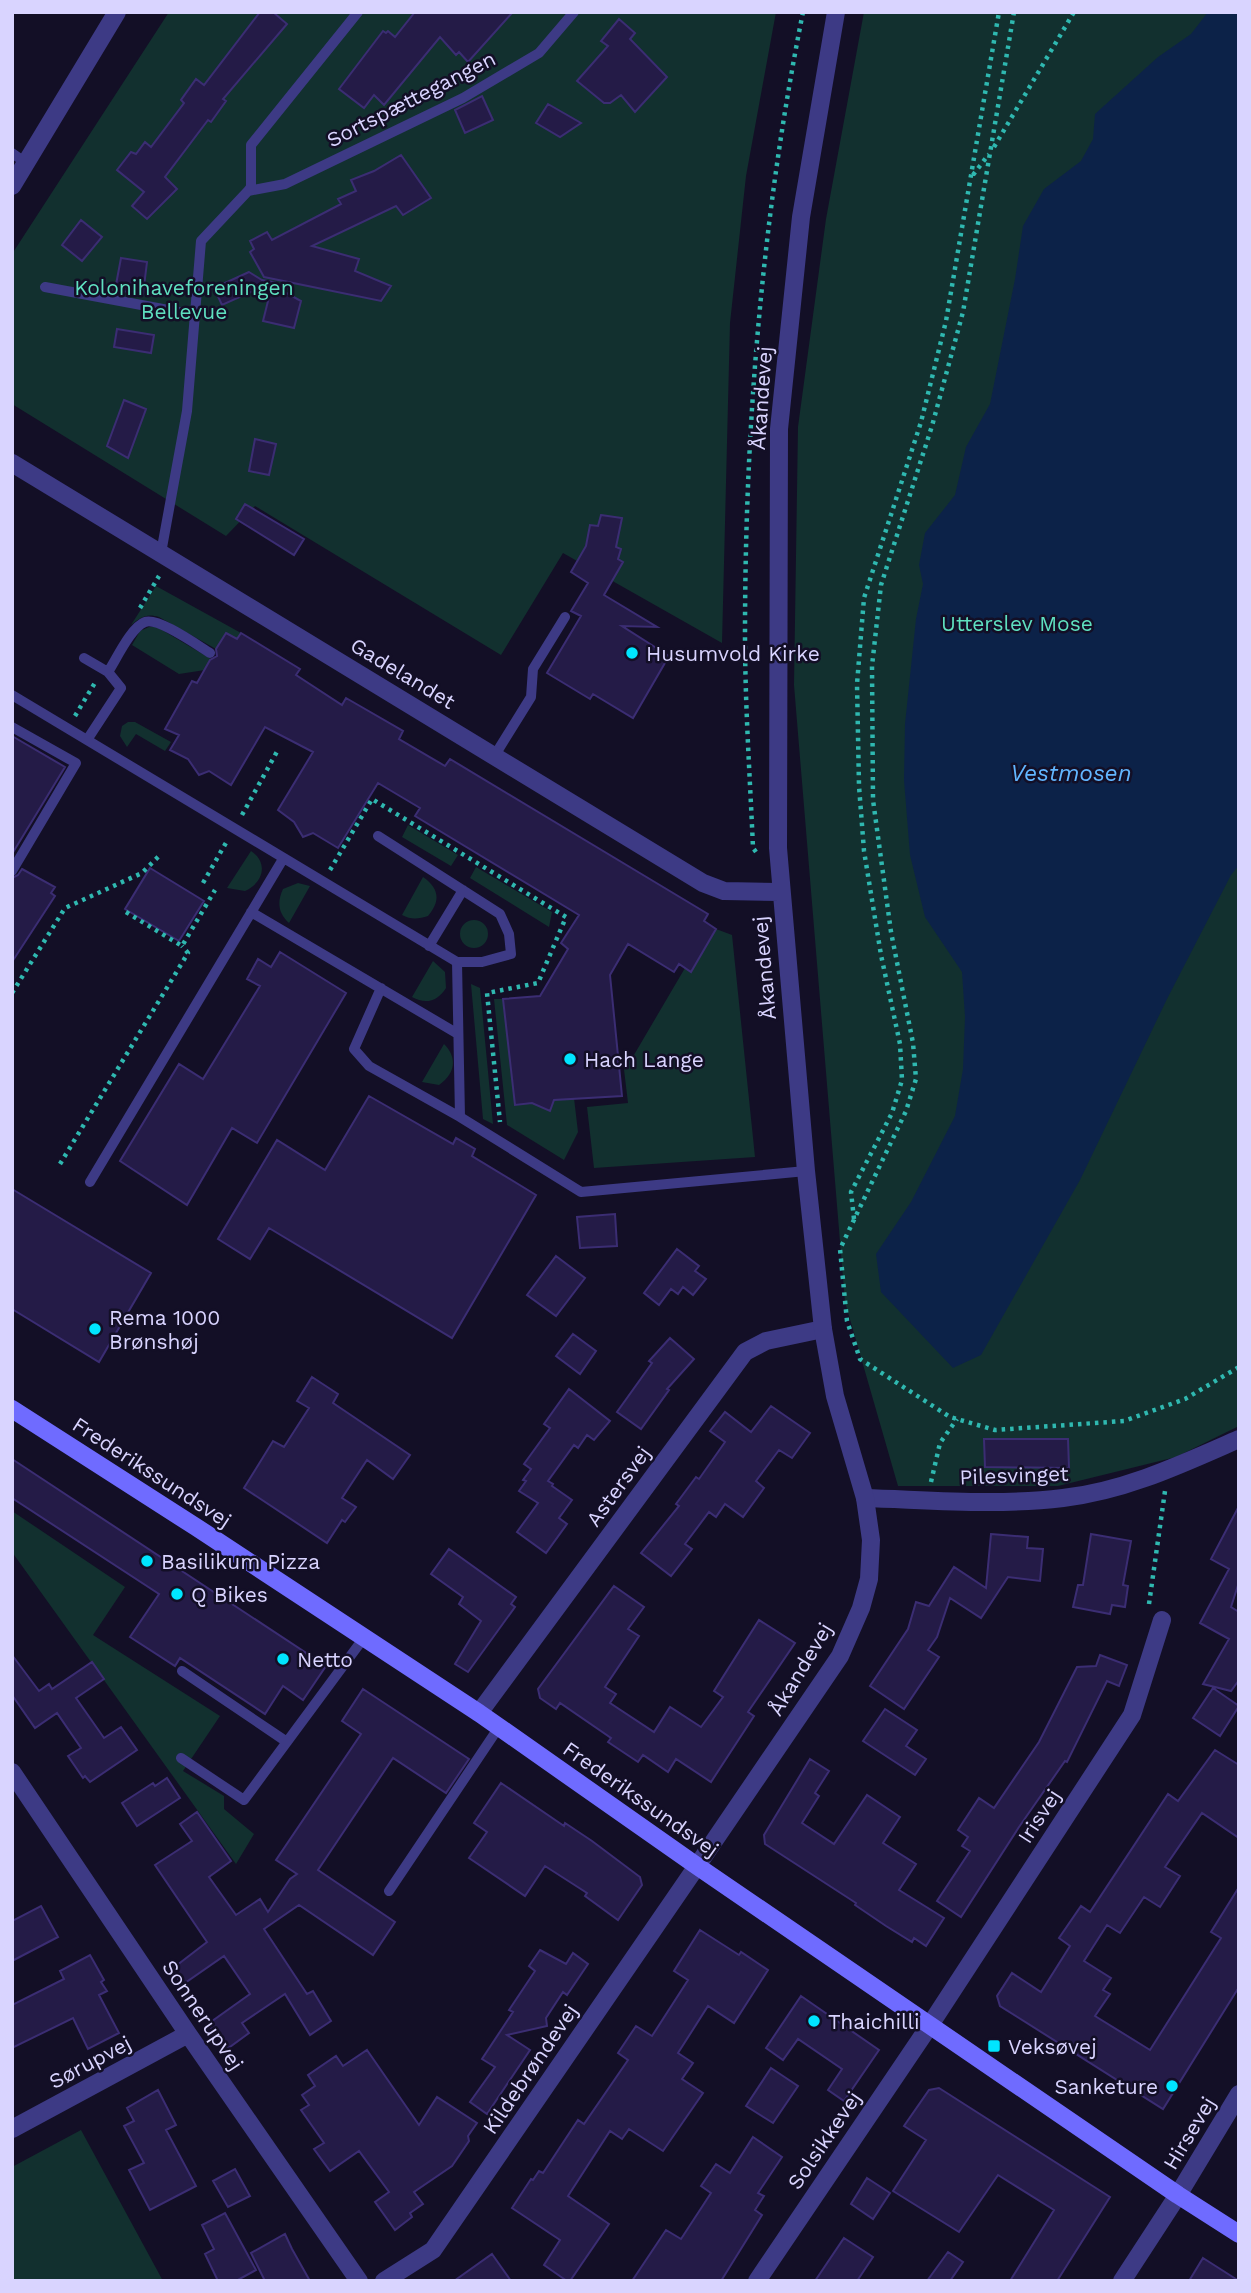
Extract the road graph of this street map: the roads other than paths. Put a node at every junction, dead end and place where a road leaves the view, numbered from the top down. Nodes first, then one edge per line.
1 (117, 12) edge
2 (358, 12) edge
3 (574, 12) edge
4 (836, 12) edge
5 (19, 158) edge
6 (12, 186) edge
7 (248, 191) junction
8 (45, 287) dead end
9 (195, 315) junction
10 (12, 463) edge
11 (161, 553) junction
12 (565, 617) dead end
13 (210, 653) dead end
14 (84, 658) dead end
15 (108, 672) junction
16 (12, 695) edge
17 (12, 727) edge
18 (87, 740) junction
19 (495, 755) junction
20 (378, 836) dead end
21 (283, 859) junction
22 (12, 871) edge
23 (463, 890) junction
24 (780, 892) junction
25 (251, 912) junction
26 (429, 946) junction
27 (457, 962) junction
28 (381, 988) junction
29 (458, 1034) junction
30 (460, 1117) junction
31 (806, 1171) junction
32 (90, 1182) dead end
33 (823, 1329) junction
34 (12, 1409) edge
35 (1239, 1439) edge
36 (865, 1498) junction
37 (1162, 1620) road end
38 (363, 1639) junction
39 (182, 1671) dead end
40 (479, 1713) junction
41 (499, 1727) junction
42 (287, 1742) junction
43 (181, 1758) dead end
44 (12, 1772) edge
45 (697, 1866) junction
46 (389, 1891) dead end
47 (930, 2025) junction
48 (188, 2034) junction
49 (1239, 2094) edge
50 (12, 2129) edge
51 (1178, 2195) junction
52 (1239, 2234) edge
53 (359, 2281) edge
54 (384, 2281) edge
55 (757, 2281) edge
56 (1122, 2281) edge

1 - 5 street
2 - 7 lane
3 - 7 lane, Sortspættegangen
4 - 24 street, Åkandevej
5 - 6 street
7 - 9 lane
8 - 9 lane
9 - 11 lane
10 - 11 street, Gadelandet
11 - 19 street, Gadelandet
12 - 19 lane
13 - 15 lane
14 - 15 lane
15 - 18 lane
16 - 18 lane
17 - 22 lane
18 - 21 lane
19 - 24 street, Gadelandet
20 - 23 lane
21 - 25 lane
21 - 26 lane
23 - 26 lane
23 - 27 lane
24 - 31 street, Åkandevej
25 - 28 lane
25 - 32 lane
26 - 27 lane
27 - 29 lane
28 - 29 lane
28 - 30 lane
29 - 30 lane
30 - 31 lane
31 - 33 street, Åkandevej
33 - 36 street, Åkandevej
33 - 40 street, Astersvej
34 - 38 main road, Frederikssundsvej
35 - 36 street, Pilesvinget
36 - 45 street, Åkandevej
37 - 47 street, Irisvej
38 - 40 main road, Frederikssundsvej
38 - 42 lane
39 - 42 lane
40 - 41 main road, Frederikssundsvej
41 - 45 main road, Frederikssundsvej
41 - 46 lane
42 - 43 lane
44 - 48 street, Sonnerupvej
45 - 47 main road, Frederikssundsvej
45 - 54 street, Kildebrøndevej
47 - 51 main road, Frederikssundsvej
47 - 55 street, Solsikkevej
48 - 50 street, Sørupvej
48 - 53 street, Sonnerupvej
49 - 51 street, Hirsevej
51 - 52 main road, Frederikssundsvej
51 - 56 street

